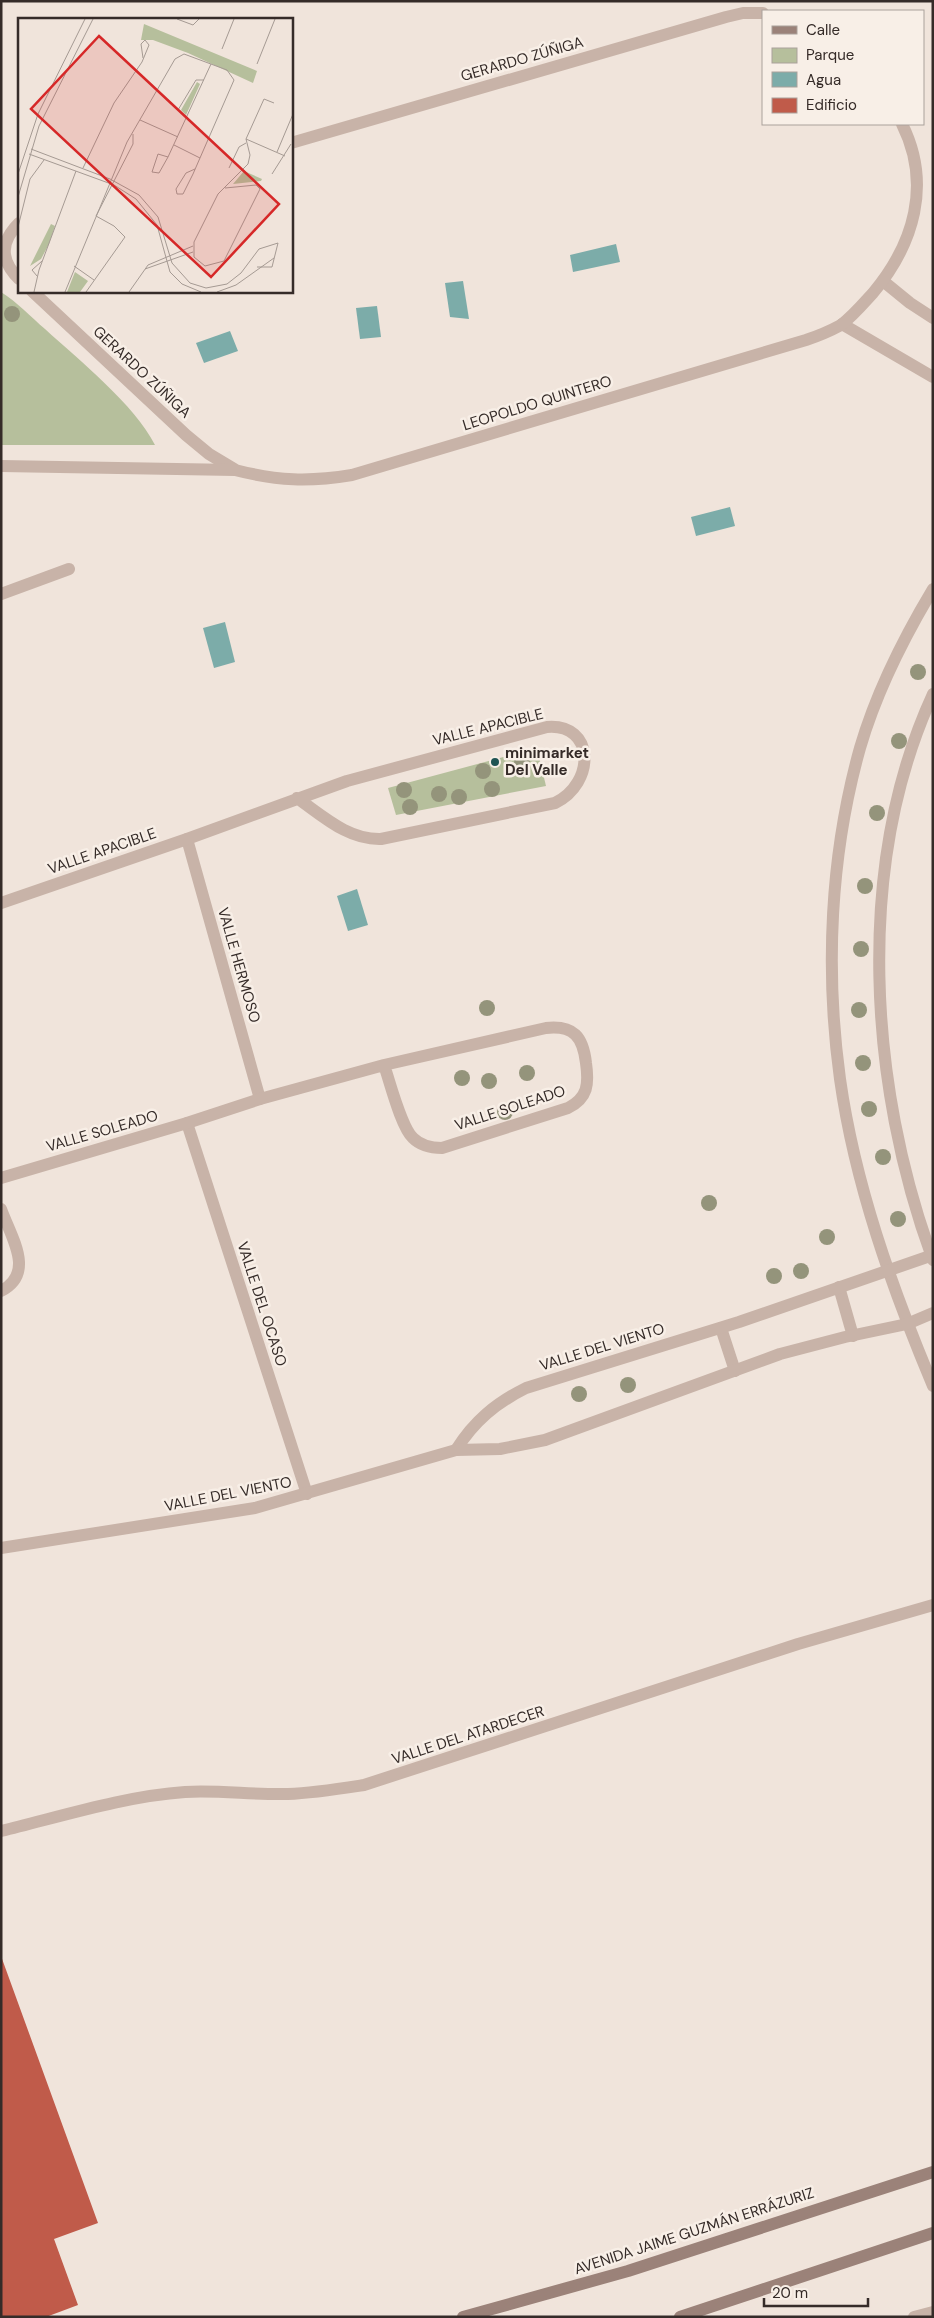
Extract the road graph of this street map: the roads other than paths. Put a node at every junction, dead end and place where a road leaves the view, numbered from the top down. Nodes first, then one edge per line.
1 (762, 13) edge
2 (902, 125) edge
3 (292, 143) edge
4 (18, 224) edge
5 (18, 278) edge
6 (883, 281) junction
7 (33, 292) edge
8 (933, 318) edge
9 (842, 324) junction
10 (933, 377) edge
11 (1, 466) edge
12 (236, 470) junction
13 (69, 569) dead end
14 (933, 589) edge
15 (1, 594) edge
16 (933, 694) edge
17 (297, 798) junction
18 (187, 840) junction
19 (1, 903) edge
20 (384, 1065) junction
21 (260, 1099) junction
22 (187, 1123) junction
23 (1, 1178) edge
24 (1, 1209) edge
25 (932, 1257) edge
26 (888, 1269) junction
27 (839, 1287) junction
28 (1, 1291) edge
29 (933, 1314) edge
30 (908, 1324) junction
31 (721, 1328) junction
32 (853, 1336) junction
33 (734, 1371) junction
34 (933, 1386) edge
35 (456, 1450) junction
36 (307, 1494) junction
37 (1, 1548) edge
38 (933, 1605) edge
39 (1, 1831) edge
40 (933, 2172) edge
41 (933, 2233) edge
42 (933, 2312) edge
43 (464, 2317) edge
44 (680, 2317) edge
45 (914, 2317) edge

1 - 3 street, GERARDO ZÚÑIGA
2 - 6 street
4 - 5 street
6 - 8 street
6 - 9 street, LEOPOLDO QUINTERO
7 - 12 street, GERARDO ZÚÑIGA
9 - 10 street
9 - 12 street, LEOPOLDO QUINTERO
11 - 12 street
13 - 15 street
14 - 26 street
16 - 25 street
17 - 17 street, VALLE APACIBLE
17 - 18 street, VALLE APACIBLE
18 - 19 street, VALLE APACIBLE
18 - 21 street, VALLE HERMOSO
20 - 20 street, VALLE SOLEADO
20 - 21 street, VALLE SOLEADO
21 - 22 street, VALLE SOLEADO
22 - 23 street, VALLE SOLEADO
22 - 36 street, VALLE DEL OCASO
24 - 28 street
25 - 26 street, VALLE DEL VIENTO
26 - 27 street, VALLE DEL VIENTO
26 - 30 street
27 - 31 street, VALLE DEL VIENTO
27 - 32 street
29 - 30 street, VALLE DEL VIENTO
30 - 32 street, VALLE DEL VIENTO
30 - 34 street
31 - 33 street
31 - 35 street, VALLE DEL VIENTO
32 - 33 street, VALLE DEL VIENTO
33 - 35 street, VALLE DEL VIENTO
35 - 36 street, VALLE DEL VIENTO
36 - 37 street, VALLE DEL VIENTO
38 - 39 street, VALLE DEL ATARDECER
40 - 43 main road, AVENIDA JAIME GUZMÁN ERRÁZURIZ
41 - 44 main road
42 - 45 street

